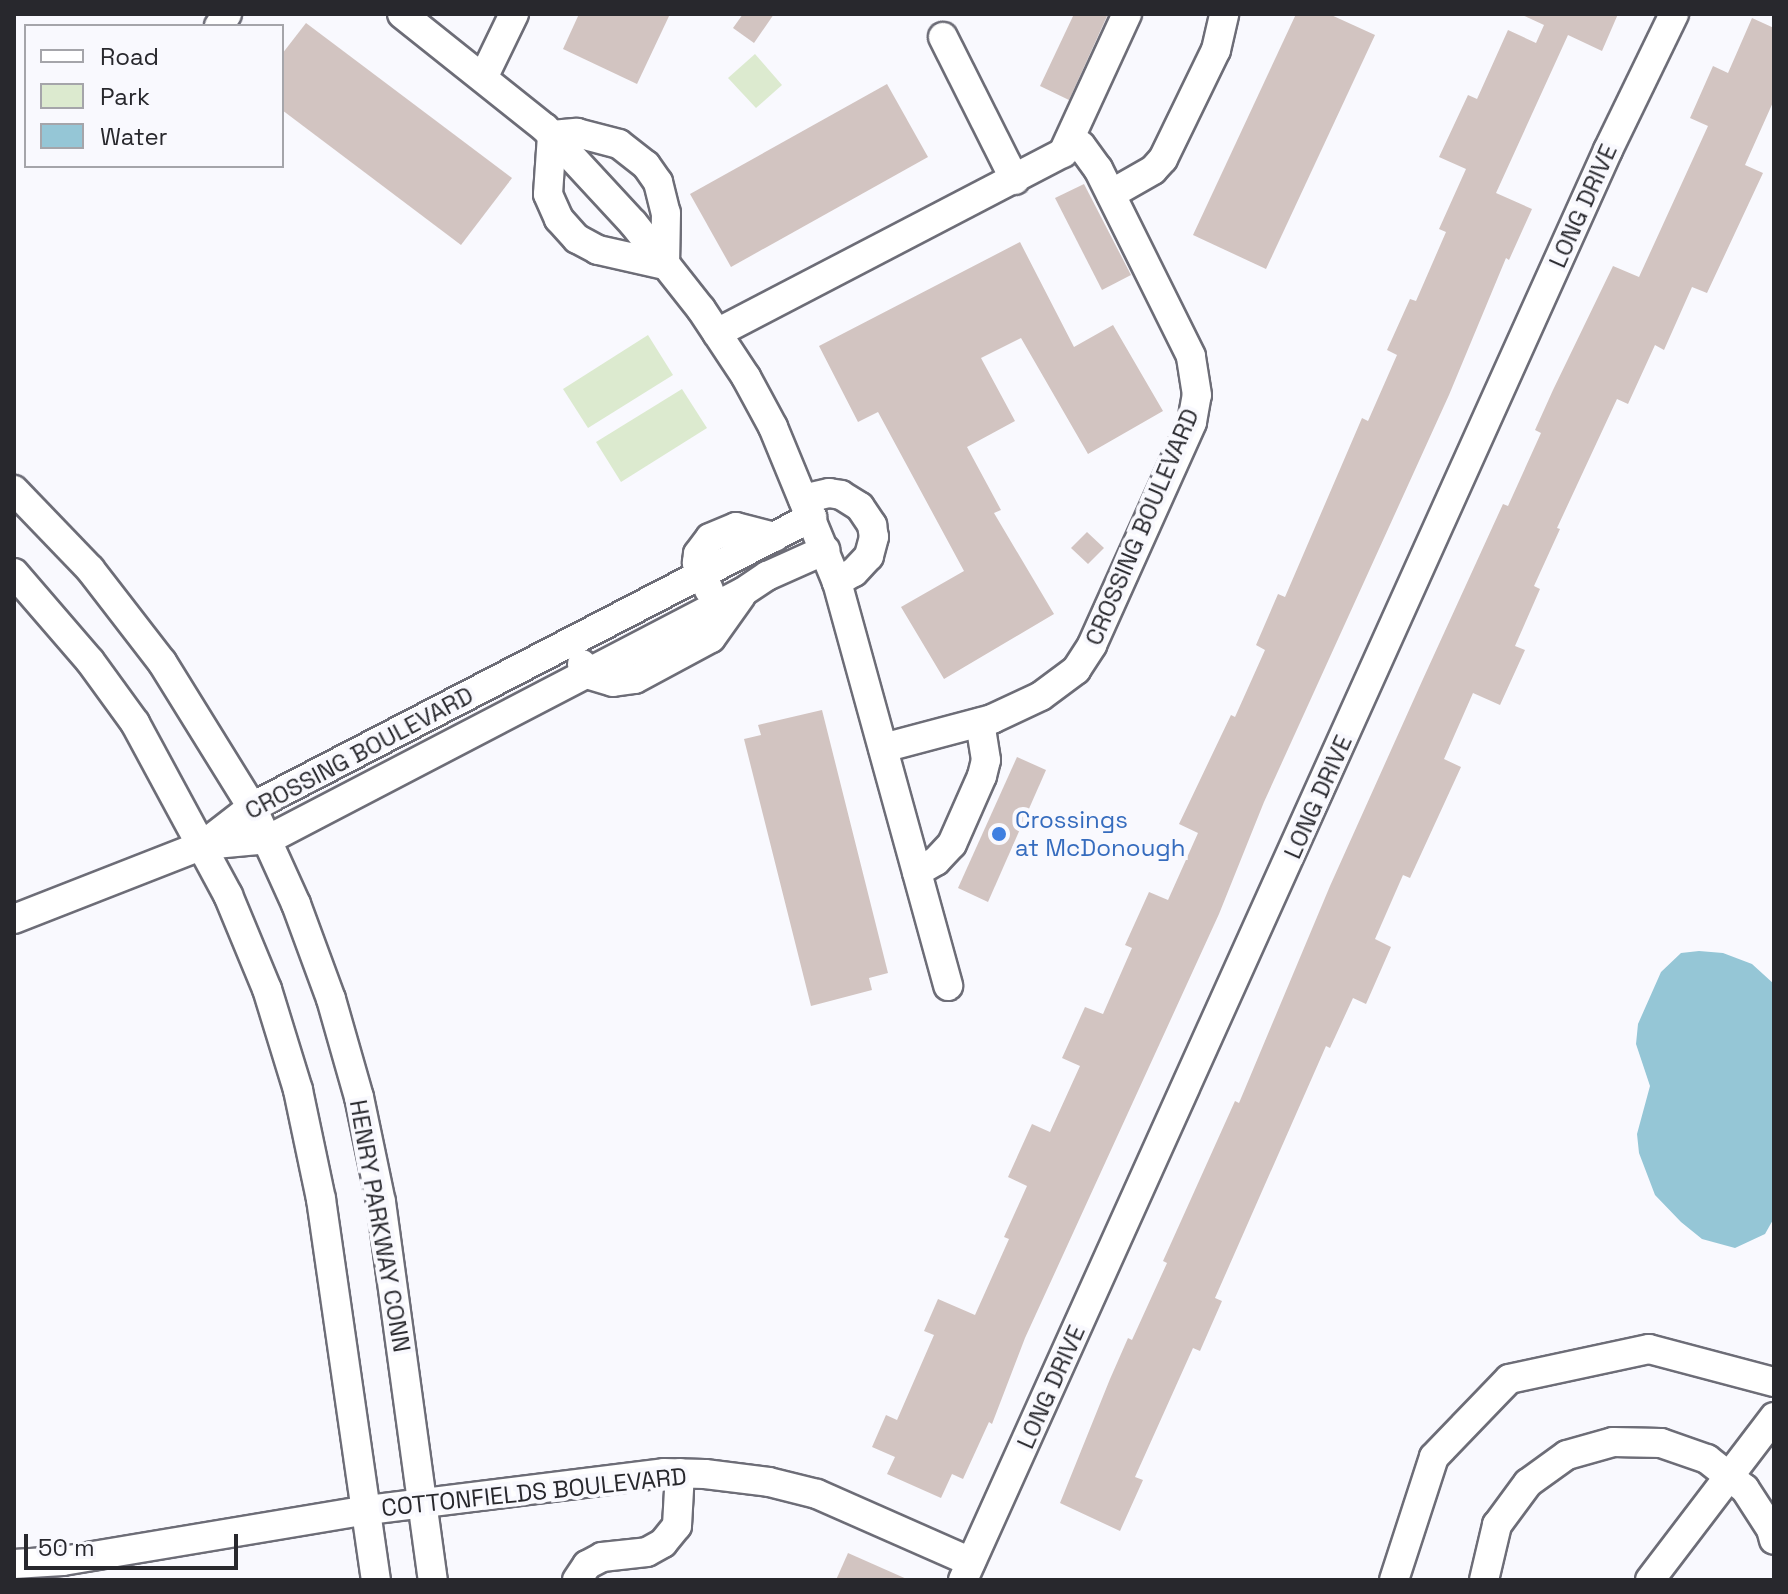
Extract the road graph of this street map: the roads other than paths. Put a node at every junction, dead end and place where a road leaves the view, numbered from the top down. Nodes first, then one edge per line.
1 (402, 14) edge
2 (514, 14) edge
3 (1127, 14) edge
4 (1224, 14) edge
5 (1674, 14) edge
6 (943, 37) dead end
7 (484, 76) junction
8 (552, 135) junction
9 (1071, 139) junction
10 (1015, 180) junction
11 (1111, 194) junction
12 (665, 265) junction
13 (717, 333) junction
14 (14, 490) edge
15 (807, 508) junction
16 (825, 550) junction
17 (14, 573) edge
18 (702, 576) junction
19 (837, 582) junction
20 (743, 592) junction
21 (717, 605) junction
22 (642, 607) junction
23 (660, 634) junction
24 (570, 644) junction
25 (675, 659) junction
26 (587, 674) junction
27 (434, 710) junction
28 (980, 722) junction
29 (449, 743) junction
30 (883, 748) junction
31 (252, 807) junction
32 (269, 839) junction
33 (203, 845) junction
34 (917, 872) junction
35 (14, 919) edge
36 (948, 986) dead end
37 (1774, 1382) edge
38 (1774, 1417) edge
39 (680, 1473) junction
40 (1730, 1476) junction
41 (423, 1503) junction
42 (368, 1510) junction
43 (1774, 1540) edge
44 (14, 1564) edge
45 (967, 1571) edge
46 (376, 1580) edge
47 (433, 1580) edge
48 (577, 1580) edge
49 (1394, 1580) edge
50 (1484, 1580) edge
51 (1650, 1580) edge

1 - 7 street
2 - 7 street
3 - 9 street
4 - 11 street
5 - 45 street, LONG DRIVE
6 - 10 street
7 - 8 street
8 - 12 street
8 - 12 street
8 - 12 street
9 - 10 street
9 - 11 street, CROSSING BOULEVARD
10 - 13 street
11 - 28 street, CROSSING BOULEVARD
12 - 13 street
13 - 15 street
14 - 31 street, HENRY PARKWAY CONN
15 - 16 street
15 - 18 street
15 - 19 street
16 - 19 street
16 - 20 street, CROSSING BOULEVARD
17 - 33 street
18 - 21 street
18 - 22 street, CROSSING BOULEVARD
19 - 30 street
20 - 21 street, CROSSING BOULEVARD
20 - 25 street, CROSSING BOULEVARD
21 - 23 street, CROSSING BOULEVARD
22 - 23 street
22 - 24 street, CROSSING BOULEVARD
23 - 25 street
23 - 26 street, CROSSING BOULEVARD
24 - 26 street
24 - 27 street, CROSSING BOULEVARD
25 - 26 street, CROSSING BOULEVARD
26 - 29 street, CROSSING BOULEVARD
27 - 29 street
27 - 31 street, CROSSING BOULEVARD
28 - 30 street, CROSSING BOULEVARD
28 - 34 street
29 - 32 street, CROSSING BOULEVARD
30 - 34 street
31 - 32 street, HENRY PARKWAY CONN
31 - 33 street, CROSSING BOULEVARD
32 - 33 street, CROSSING BOULEVARD
32 - 41 street, HENRY PARKWAY CONN
33 - 35 street
33 - 42 street
34 - 36 street
37 - 49 street
38 - 40 street
39 - 41 street, COTTONFIELDS BOULEVARD
39 - 45 street, COTTONFIELDS BOULEVARD
39 - 48 street
40 - 43 street
40 - 50 street
40 - 51 street
41 - 42 street, COTTONFIELDS BOULEVARD
41 - 47 street, HENRY PARKWAY CONN
42 - 44 street, COTTONFIELDS BOULEVARD
42 - 46 street

